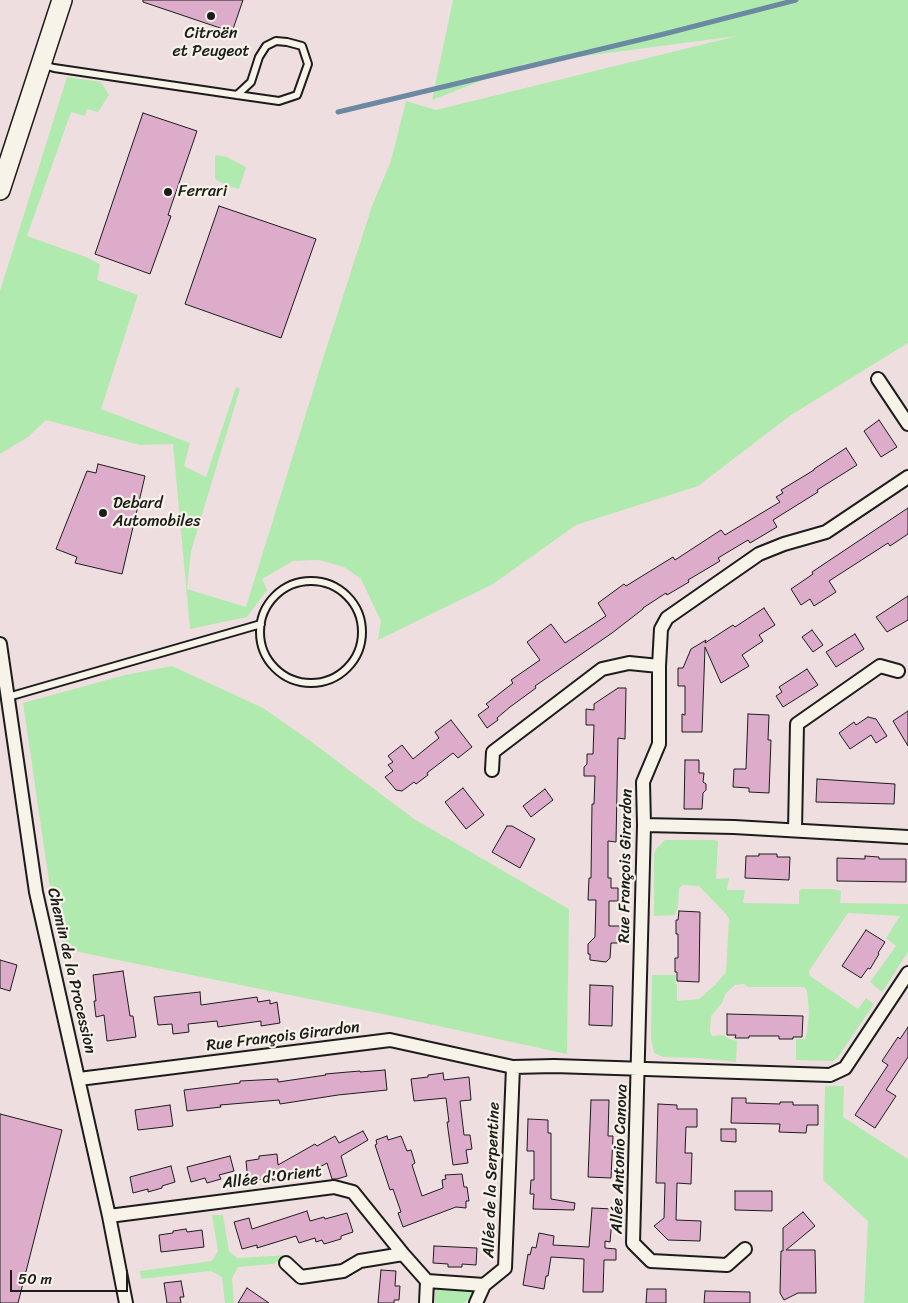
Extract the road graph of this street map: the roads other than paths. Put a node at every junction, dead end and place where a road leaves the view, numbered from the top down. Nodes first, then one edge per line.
1 (62, 0) edge
2 (40, 64) junction
3 (237, 95) junction
4 (0, 190) edge
5 (878, 379) dead end
6 (908, 424) edge
7 (908, 477) edge
8 (261, 624) junction
9 (0, 644) edge
10 (659, 666) junction
11 (898, 671) dead end
12 (8, 697) junction
13 (492, 770) dead end
14 (644, 825) junction
15 (795, 830) junction
16 (908, 836) edge
17 (908, 973) edge
18 (513, 1067) junction
19 (638, 1070) junction
20 (79, 1079) junction
21 (109, 1216) junction
22 (745, 1249) dead end
23 (403, 1254) junction
24 (286, 1263) dead end
25 (427, 1281) junction
26 (484, 1284) junction
27 (126, 1303) edge
28 (426, 1303) edge
29 (476, 1303) edge

1 - 2 main road
2 - 3 lane
2 - 4 main road
3 - 3 lane
5 - 6 street
7 - 10 street, Rue François Girardon
8 - 8 lane
8 - 12 lane
9 - 12 street, Chemin de la Procession
10 - 13 street
10 - 14 street, Rue François Girardon
11 - 15 street
12 - 20 street, Chemin de la Procession
14 - 15 street
14 - 19 street, Rue François Girardon
15 - 16 street
17 - 19 street, Rue François Girardon
18 - 19 street, Rue François Girardon
18 - 20 street, Rue François Girardon
18 - 26 street, Allée de la Serpentine
19 - 22 street, Allée Antonio Canova
20 - 21 street, Chemin de la Procession
21 - 23 street, Allée d'Orient
21 - 27 street, Chemin de la Procession
23 - 24 street
23 - 25 street, Allée d'Orient
25 - 26 street
25 - 28 street
26 - 29 street

